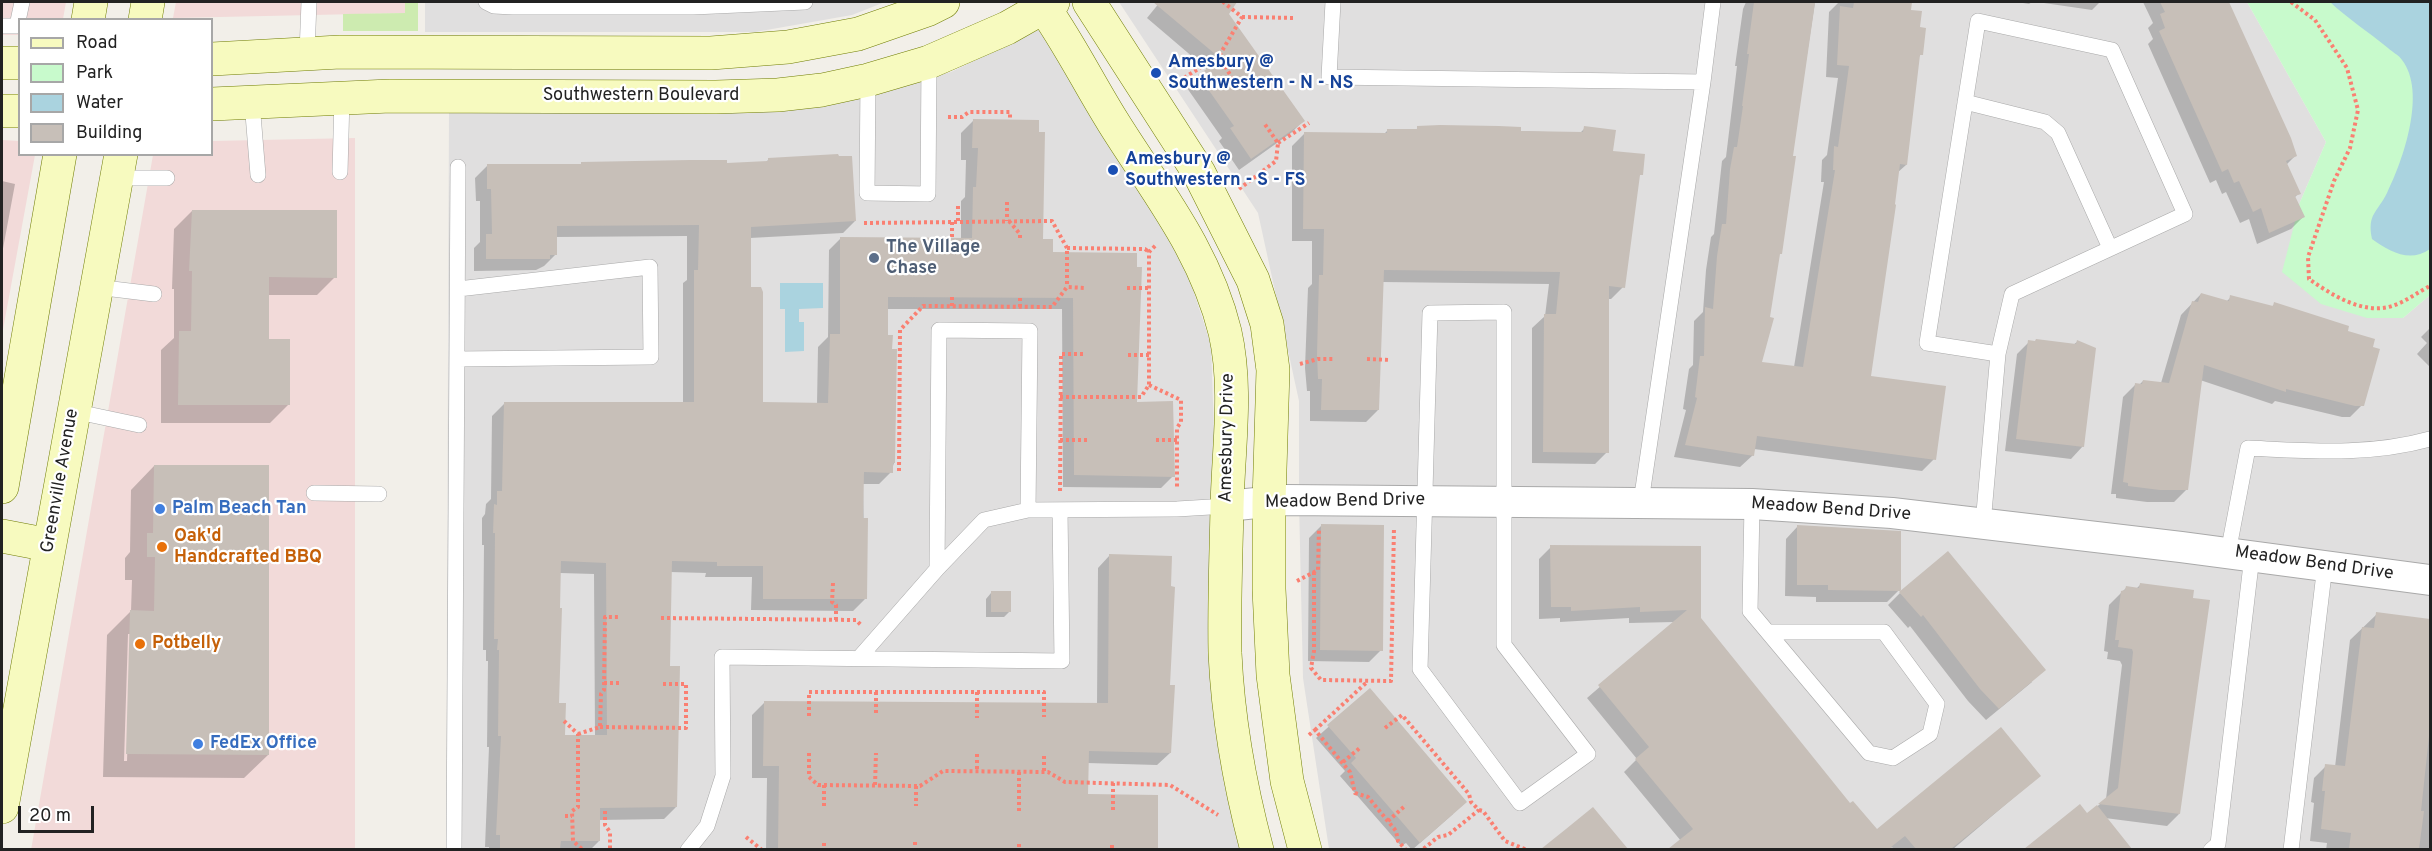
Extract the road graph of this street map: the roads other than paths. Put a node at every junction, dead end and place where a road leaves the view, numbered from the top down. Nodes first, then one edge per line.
1 (22, 2) edge
2 (91, 2) edge
3 (148, 2) edge
4 (309, 2) edge
5 (486, 2) edge
6 (805, 2) edge
7 (943, 2) edge
8 (1089, 2) edge
9 (1333, 2) edge
10 (1713, 2) edge
11 (1046, 4) edge
12 (19, 18) edge
13 (88, 18) edge
14 (145, 18) edge
15 (2, 26) edge
16 (18, 26) edge
17 (307, 53) junction
18 (249, 58) junction
19 (213, 59) edge
20 (929, 62) junction
21 (2, 63) edge
22 (18, 63) edge
23 (868, 80) junction
24 (1703, 82) junction
25 (342, 97) junction
26 (252, 102) junction
27 (1965, 102) junction
28 (213, 104) edge
29 (2, 111) edge
30 (18, 111) edge
31 (60, 156) edge
32 (119, 166) edge
33 (458, 166) dead end
34 (340, 172) dead end
35 (258, 175) dead end
36 (167, 178) dead end
37 (2110, 248) junction
38 (96, 287) junction
39 (458, 289) junction
40 (154, 294) dead end
41 (1998, 354) junction
42 (458, 359) junction
43 (11, 377) edge
44 (73, 411) junction
45 (139, 425) dead end
46 (2430, 439) edge
47 (2, 487) edge
48 (314, 493) dead end
49 (379, 494) dead end
50 (1425, 500) junction
51 (1503, 501) junction
52 (1269, 502) junction
53 (1641, 502) junction
54 (1752, 504) junction
55 (1060, 505) junction
56 (1227, 506) junction
57 (1028, 510) junction
58 (1983, 524) junction
59 (2, 536) edge
60 (49, 545) junction
61 (2240, 554) junction
62 (2325, 565) junction
63 (937, 569) junction
64 (2430, 580) edge
65 (1768, 632) junction
66 (859, 658) junction
67 (2, 807) edge
68 (454, 849) edge
69 (688, 849) edge
70 (1257, 849) edge
71 (1305, 849) edge
72 (2211, 849) edge
73 (2291, 849) edge

1 - 12 lane
2 - 13 street
3 - 14 street
4 - 17 lane
5 - 6 lane
7 - 17 street
8 - 52 street
9 - 24 lane
10 - 24 lane
11 - 20 street, Southwestern Boulevard
11 - 56 street, Amesbury Drive
15 - 16 lane
17 - 18 street
18 - 19 street
18 - 26 street
20 - 23 street, Southwestern Boulevard
20 - 23 lane
21 - 22 street
23 - 25 street, Southwestern Boulevard
24 - 53 lane
25 - 26 street, Southwestern Boulevard
25 - 34 lane
26 - 28 street, Southwestern Boulevard
26 - 35 lane
27 - 37 lane
27 - 37 lane
27 - 41 lane
29 - 30 street
31 - 43 street
32 - 36 lane
32 - 38 street, Greenville Avenue
33 - 39 lane
37 - 41 lane
38 - 40 lane
38 - 44 street, Greenville Avenue
39 - 42 lane
39 - 42 lane
41 - 58 lane
42 - 68 lane
43 - 47 street
44 - 45 lane
44 - 60 street, Greenville Avenue
46 - 61 lane
48 - 49 lane
50 - 51 street, Meadow Bend Drive
50 - 51 lane
50 - 51 lane
50 - 52 street, Meadow Bend Drive
51 - 53 street, Meadow Bend Drive
52 - 56 street, Meadow Bend Drive
52 - 71 street
53 - 54 street, Meadow Bend Drive
54 - 58 street, Meadow Bend Drive
54 - 65 lane
55 - 56 lane
55 - 57 lane
55 - 66 lane
56 - 70 street, Amesbury Drive
57 - 63 lane
57 - 63 lane
58 - 61 street, Meadow Bend Drive
59 - 60 street
60 - 67 street, Greenville Avenue
61 - 62 street, Meadow Bend Drive
61 - 72 lane
62 - 64 street, Meadow Bend Drive
62 - 73 lane
63 - 66 lane
65 - 65 lane
66 - 69 lane

